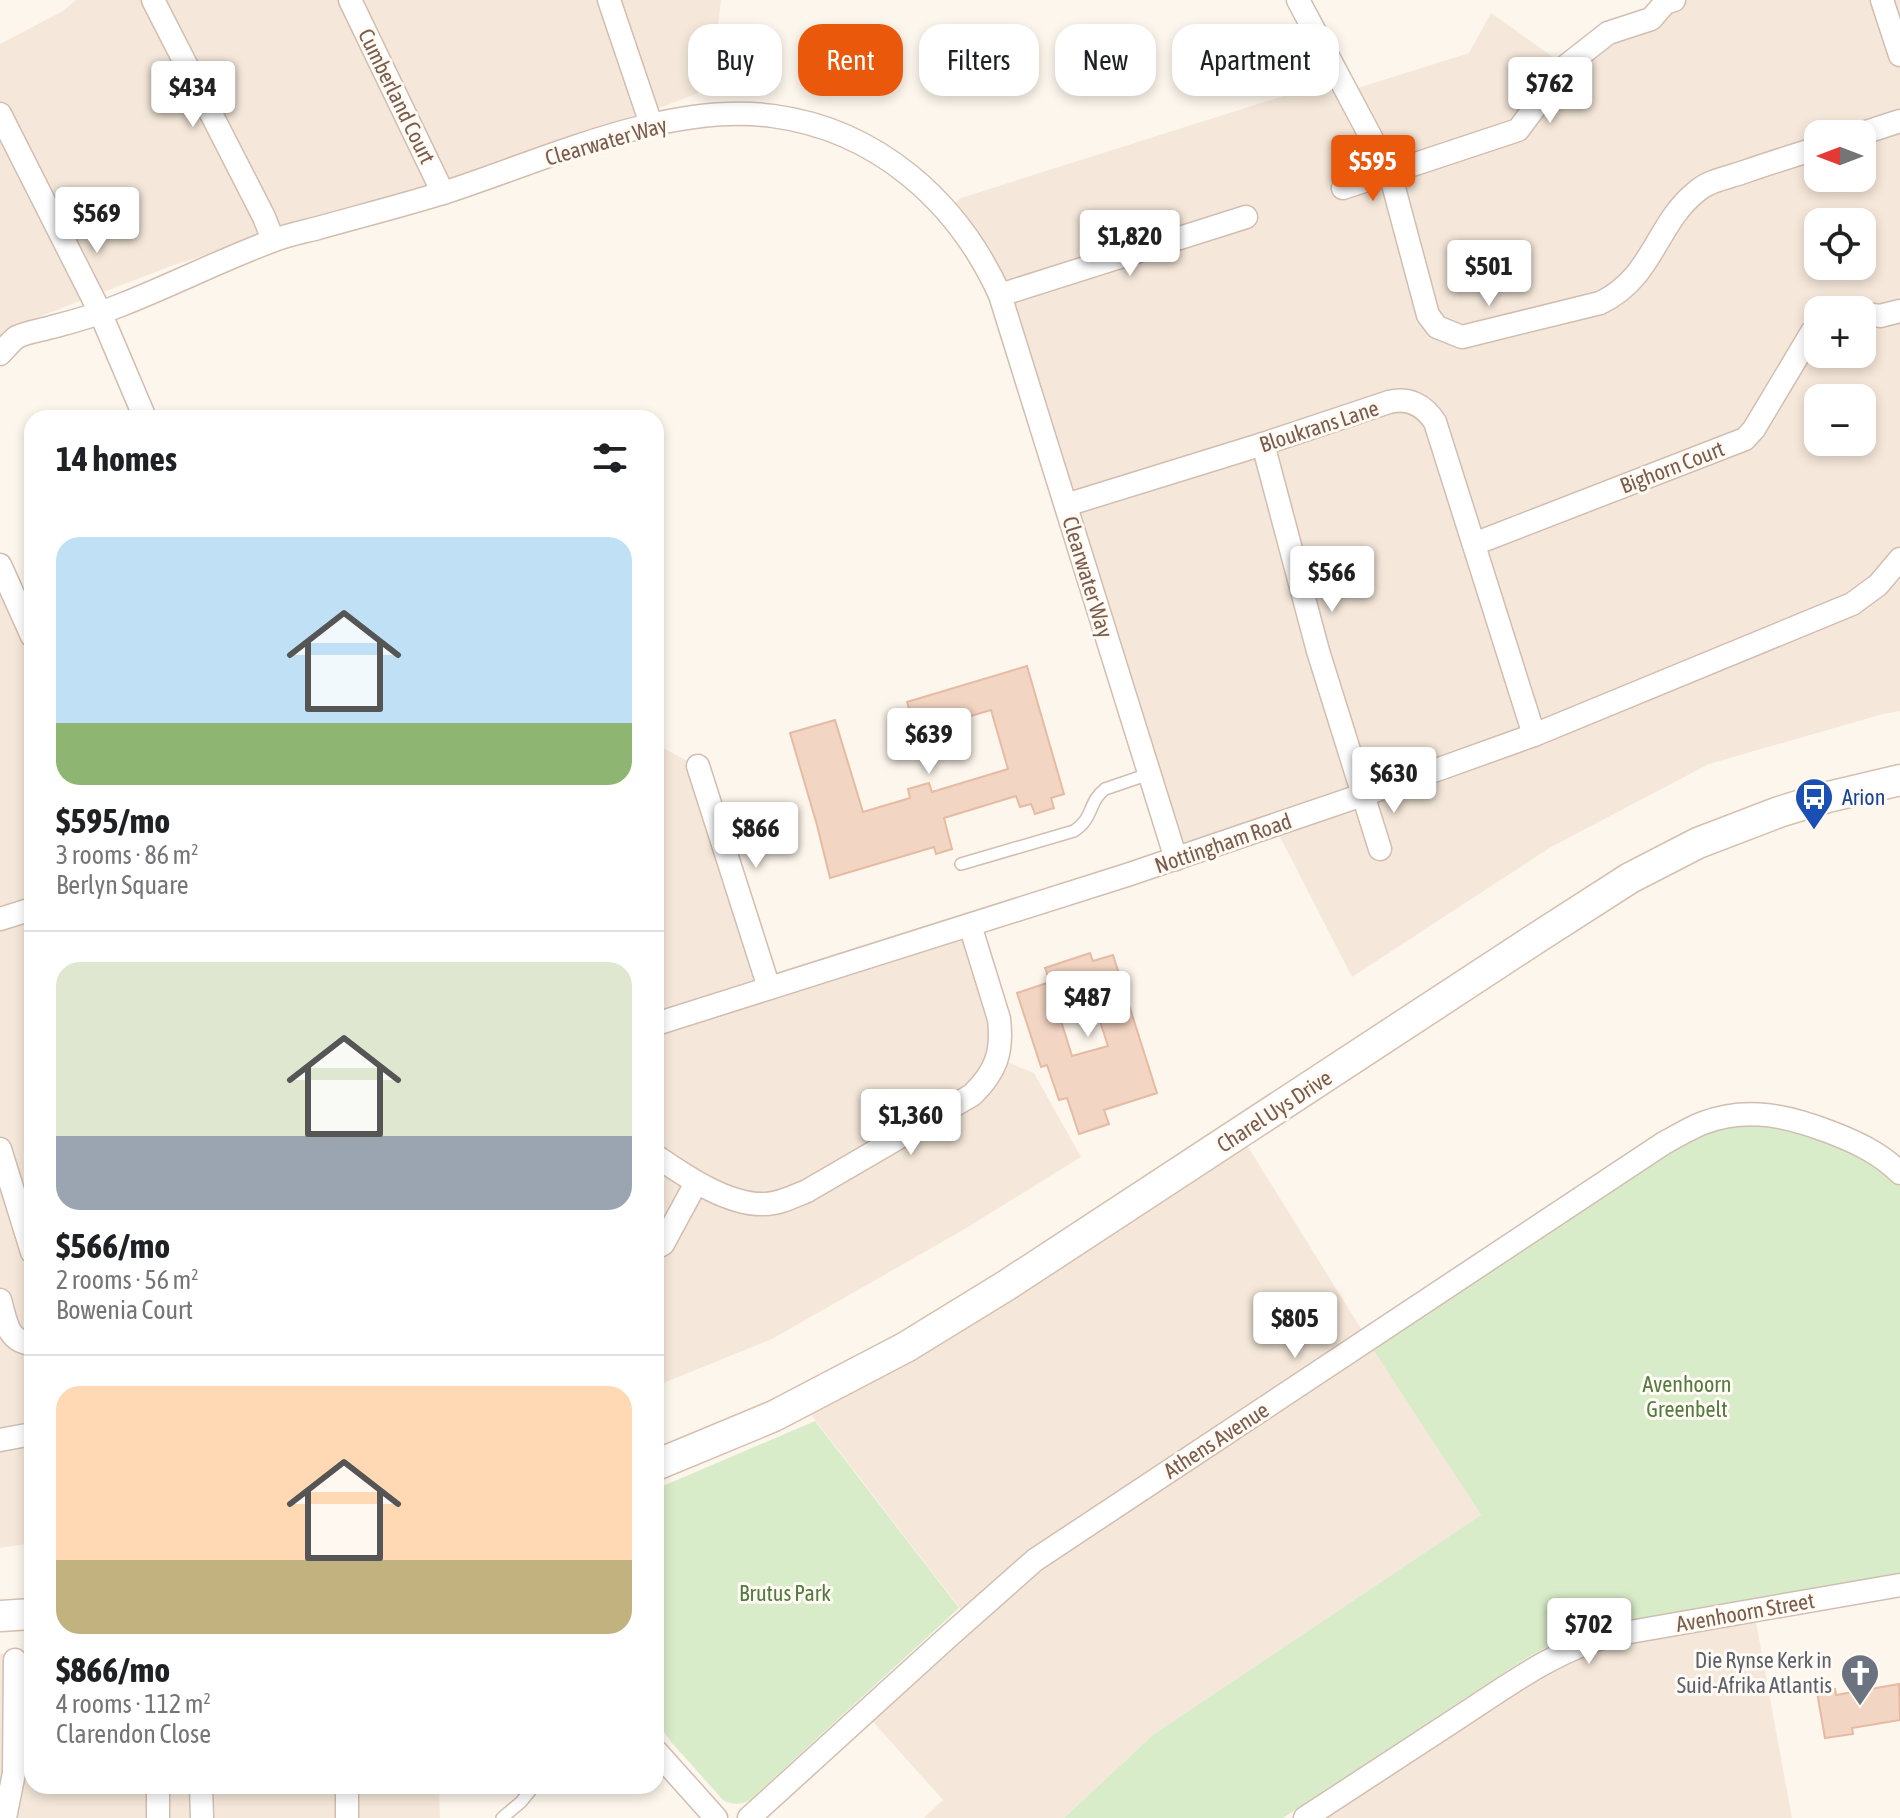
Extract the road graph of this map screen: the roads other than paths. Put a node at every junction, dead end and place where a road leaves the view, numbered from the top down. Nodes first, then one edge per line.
1 (153, 0) edge
2 (350, 0) edge
3 (609, 0) edge
4 (1298, 0) edge
5 (1674, 0) edge
6 (1882, 0) edge
7 (1900, 55) edge
8 (0, 114) edge
9 (1900, 121) edge
10 (651, 124) junction
11 (1876, 129) edge
12 (1804, 153) edge
13 (1390, 173) junction
14 (1343, 188) dead end
15 (443, 193) junction
16 (1246, 217) dead end
17 (273, 240) junction
18 (1000, 295) junction
19 (1900, 311) edge
20 (100, 312) junction
21 (1876, 315) edge
22 (1804, 345) edge
23 (0, 354) edge
24 (142, 410) edge
25 (1263, 444) junction
26 (1066, 505) junction
27 (1474, 544) junction
28 (1900, 559) edge
29 (0, 565) edge
30 (24, 618) edge
31 (1534, 735) junction
32 (698, 766) dead end
33 (1149, 774) junction
34 (1900, 780) edge
35 (1363, 795) junction
36 (1380, 849) dead end
37 (1176, 859) junction
38 (961, 864) dead end
39 (24, 912) edge
40 (0, 919) edge
41 (970, 925) junction
42 (769, 988) junction
43 (664, 1021) edge
44 (0, 1149) edge
45 (664, 1161) edge
46 (1900, 1173) edge
47 (696, 1183) junction
48 (24, 1226) edge
49 (664, 1242) edge
50 (0, 1300) edge
51 (24, 1343) edge
52 (24, 1436) edge
53 (0, 1440) edge
54 (664, 1462) edge
55 (1900, 1585) edge
56 (24, 1614) edge
57 (0, 1616) edge
58 (15, 1660) dead end
59 (664, 1760) edge
60 (158, 1794) edge
61 (201, 1794) edge
62 (347, 1794) edge
63 (528, 1794) edge
64 (5, 1818) edge
65 (158, 1818) edge
66 (202, 1818) edge
67 (347, 1818) edge
68 (502, 1818) edge
69 (716, 1818) edge
70 (749, 1818) edge
71 (1305, 1818) edge

1 - 17 street
2 - 15 street, Cumberland Court
3 - 10 street
4 - 13 street
5 - 13 street
6 - 7 street
8 - 20 street
9 - 11 street
10 - 15 street, Clearwater Way
10 - 18 street, Clearwater Way
12 - 13 street
13 - 14 street
15 - 17 street, Clearwater Way
16 - 18 street
17 - 20 street, Clearwater Way
18 - 26 street, Clearwater Way
19 - 21 street
20 - 23 street, Clearwater Way
20 - 24 street
22 - 27 street, Bighorn Court
25 - 26 street, Bloukrans Lane
25 - 27 street, Bloukrans Lane
25 - 35 street
26 - 33 street, Clearwater Way
27 - 31 street, Bloukrans Lane
28 - 31 street, Nottingham Road
29 - 30 street
31 - 35 street, Nottingham Road
32 - 42 street
33 - 37 street, Clearwater Way
33 - 38 lane
34 - 54 main road, Charel Uys Drive
35 - 36 street
35 - 37 street, Nottingham Road
37 - 41 street, Nottingham Road
39 - 40 street
41 - 42 street, Nottingham Road
41 - 47 street
42 - 43 street, Nottingham Road
44 - 48 street
45 - 47 street
46 - 70 street, Athens Avenue
47 - 49 street
50 - 51 street
52 - 53 street
55 - 71 street, Avenhoorn Street
56 - 57 main road
58 - 64 street
59 - 69 street
60 - 65 street
61 - 66 street
62 - 67 street
63 - 68 lane

